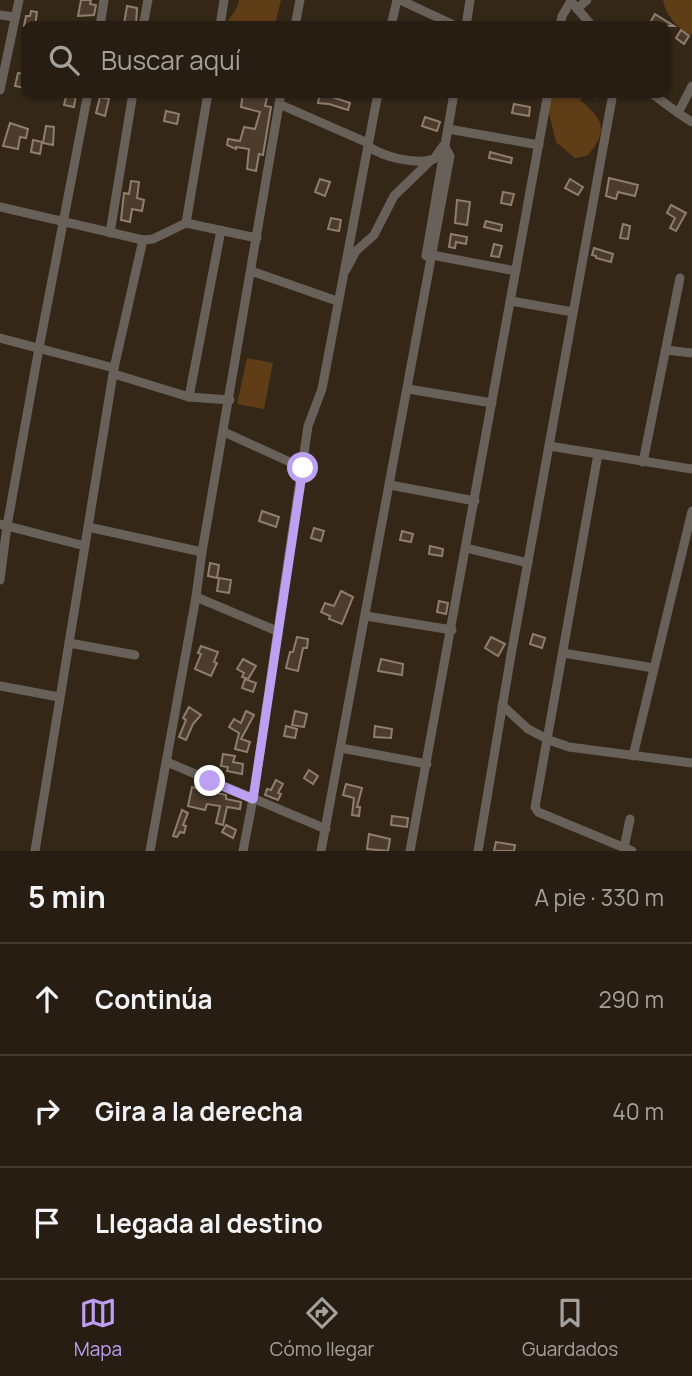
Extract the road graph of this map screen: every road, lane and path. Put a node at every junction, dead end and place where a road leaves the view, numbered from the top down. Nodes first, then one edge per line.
1 (19, 0) edge
2 (104, 0) edge
3 (148, 0) edge
4 (224, 0) edge
5 (300, 0) edge
6 (398, 0) edge
7 (470, 0) edge
8 (571, 0) edge
9 (587, 0) edge
10 (577, 9) junction
11 (0, 15) edge
12 (15, 17) junction
13 (101, 21) edge
14 (144, 21) edge
15 (221, 21) edge
16 (296, 21) edge
17 (392, 21) edge
18 (445, 21) edge
19 (467, 21) edge
20 (561, 21) edge
21 (588, 21) edge
22 (692, 86) edge
23 (0, 90) edge
24 (87, 98) edge
25 (131, 98) edge
26 (207, 98) edge
27 (280, 98) edge
28 (377, 98) edge
29 (453, 98) edge
30 (547, 98) edge
31 (612, 98) edge
32 (658, 98) edge
33 (279, 104) junction
34 (678, 113) junction
35 (692, 122) edge
36 (447, 138) junction
37 (368, 144) junction
38 (539, 145) junction
39 (430, 161) junction
40 (0, 206) edge
41 (64, 223) junction
42 (186, 223) junction
43 (221, 230) junction
44 (110, 233) junction
45 (257, 238) junction
46 (143, 240) junction
47 (432, 255) junction
48 (251, 271) junction
49 (516, 271) junction
50 (342, 278) junction
51 (681, 278) dead end
52 (337, 301) junction
53 (511, 301) junction
54 (572, 312) junction
55 (0, 338) edge
56 (39, 348) junction
57 (666, 350) junction
58 (692, 353) edge
59 (114, 371) junction
60 (408, 389) junction
61 (189, 397) junction
62 (230, 400) junction
63 (492, 403) junction
64 (225, 432) junction
65 (549, 446) junction
66 (598, 454) junction
67 (643, 462) junction
68 (303, 468) junction
69 (692, 469) edge
70 (390, 485) junction
71 (475, 500) junction
72 (692, 511) edge
73 (3, 525) edge
74 (88, 527) junction
75 (85, 546) junction
76 (466, 548) junction
77 (202, 552) junction
78 (528, 563) junction
79 (0, 580) edge
80 (196, 597) junction
81 (366, 616) junction
82 (452, 630) junction
83 (277, 631) junction
84 (363, 631) junction
85 (69, 643) junction
86 (563, 653) junction
87 (135, 655) dead end
88 (654, 668) junction
89 (0, 686) edge
90 (60, 697) junction
91 (502, 705) junction
92 (548, 739) junction
93 (341, 748) junction
94 (634, 756) junction
95 (167, 762) junction
96 (427, 764) junction
97 (692, 764) edge
98 (253, 799) junction
99 (630, 819) dead end
100 (326, 829) junction
101 (322, 849) edge
102 (628, 849) edge
103 (35, 851) edge
104 (150, 851) edge
105 (243, 851) edge
106 (334, 851) edge
107 (410, 851) edge
108 (478, 851) edge

1 - 12 street
2 - 13 street
3 - 14 street
4 - 15 street
5 - 16 street
6 - 17 street
6 - 18 street
7 - 19 street
8 - 10 street
8 - 20 street
9 - 10 street
10 - 21 street
11 - 12 street
12 - 23 street
22 - 34 street
24 - 41 street
25 - 44 street
26 - 42 street
27 - 33 street
28 - 37 street
29 - 36 street
30 - 38 street
31 - 54 street
32 - 34 street
33 - 37 street
33 - 45 street
34 - 35 street
36 - 38 street
36 - 39 street
36 - 47 street
36 - 84 street
37 - 39 street
37 - 50 street
38 - 49 street
39 - 50 street
40 - 41 street
41 - 44 street
41 - 56 street
42 - 43 street
42 - 46 street
43 - 45 street
43 - 61 street
44 - 46 street
45 - 48 street
46 - 59 street
47 - 49 street
47 - 60 street
48 - 52 street
48 - 62 street
49 - 53 street
50 - 52 street
51 - 57 street
52 - 68 street
53 - 54 street
53 - 63 street
54 - 65 street
55 - 56 street
56 - 59 street
56 - 73 street
57 - 58 street
57 - 67 street
59 - 61 street
59 - 74 street
60 - 63 street
60 - 70 street
61 - 62 street
62 - 64 street
63 - 71 street
64 - 68 street
64 - 77 street
65 - 66 street
65 - 78 street
66 - 67 street
66 - 86 street
67 - 69 street
68 - 83 street
70 - 71 street
70 - 81 street
71 - 76 street
72 - 88 street
73 - 75 street
73 - 79 street
74 - 75 street
74 - 77 street
75 - 85 street
76 - 78 street
76 - 82 street
77 - 80 street
78 - 91 street
80 - 83 street
80 - 95 street
81 - 82 street
81 - 84 street
82 - 96 street
83 - 98 street
84 - 93 street
85 - 87 street
85 - 90 street
86 - 88 street
86 - 92 street
88 - 94 street
89 - 90 street
90 - 103 street
91 - 92 street
91 - 108 street
92 - 94 street
92 - 102 street
93 - 96 street
93 - 100 street
94 - 97 street
95 - 98 street
95 - 104 street
96 - 107 street
98 - 100 street
98 - 105 street
99 - 102 street
100 - 101 street
101 - 106 street

